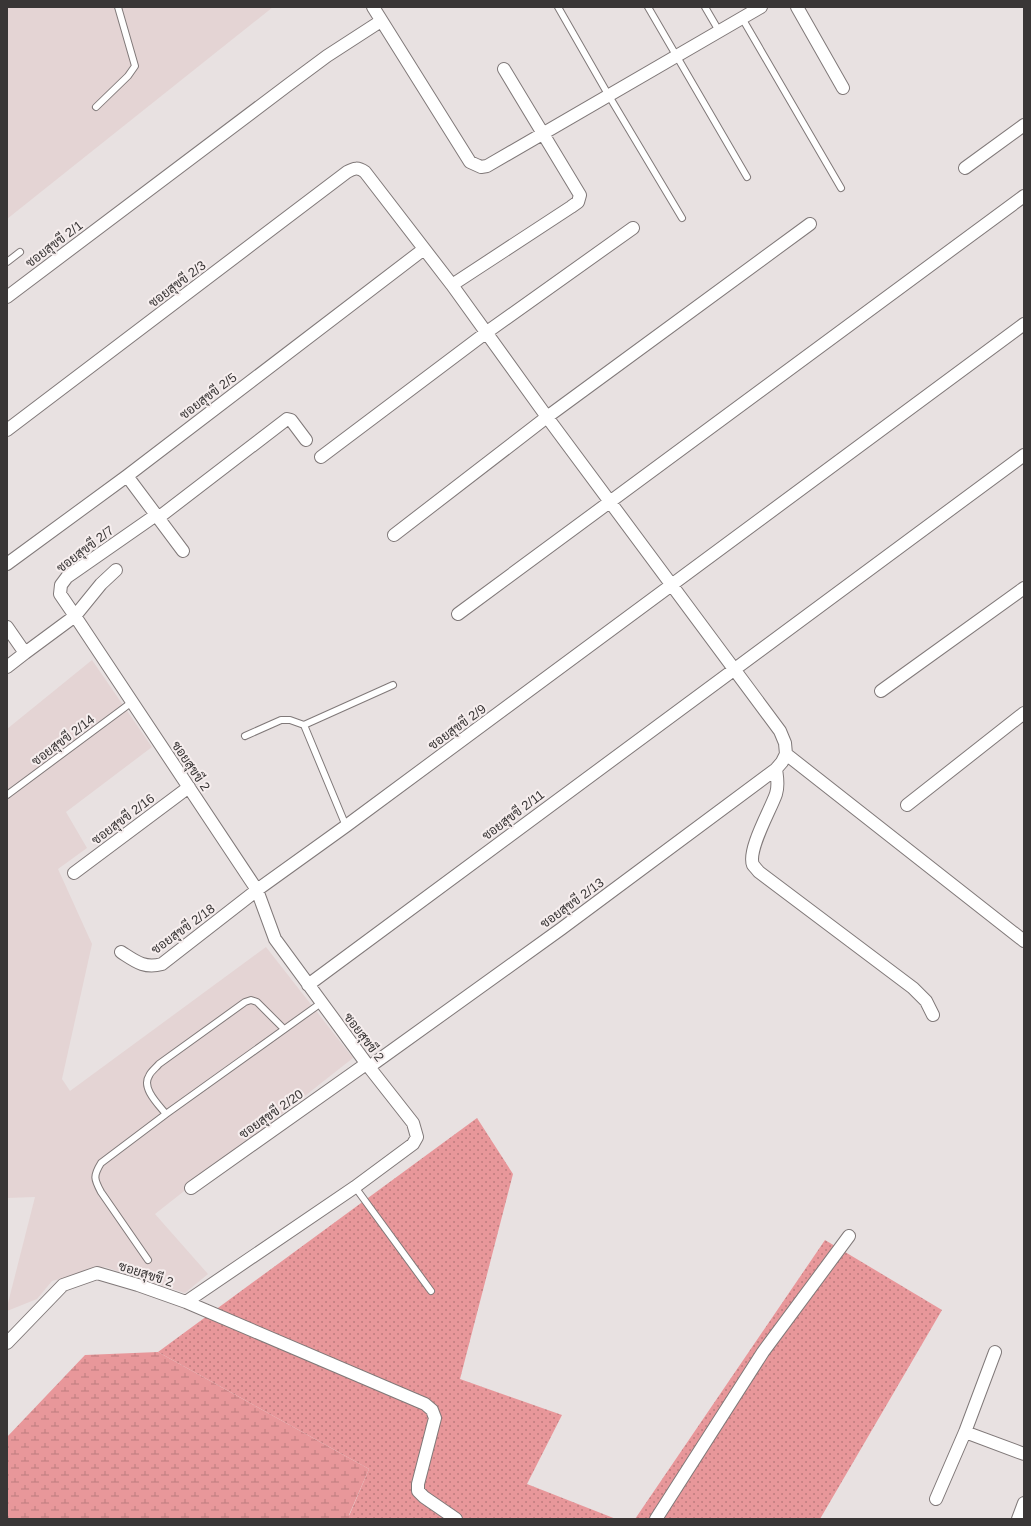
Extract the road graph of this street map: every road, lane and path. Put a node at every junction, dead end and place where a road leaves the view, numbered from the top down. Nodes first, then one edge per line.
1 (118, 7) edge
2 (372, 7) edge
3 (558, 7) edge
4 (648, 7) edge
5 (705, 7) edge
6 (760, 7) edge
7 (797, 7) edge
8 (742, 18) junction
9 (381, 20) junction
10 (719, 31) junction
11 (676, 57) junction
12 (504, 68) dead end
13 (843, 88) dead end
14 (609, 96) junction
15 (96, 107) dead end
16 (1024, 125) edge
17 (543, 134) junction
18 (965, 168) dead end
19 (747, 177) dead end
20 (841, 188) dead end
21 (1024, 196) edge
22 (682, 218) dead end
23 (810, 224) dead end
24 (633, 228) dead end
25 (424, 249) junction
26 (20, 252) dead end
27 (7, 262) edge
28 (452, 285) junction
29 (7, 297) edge
30 (1024, 324) edge
31 (487, 332) junction
32 (547, 417) junction
33 (7, 430) edge
34 (306, 440) dead end
35 (1023, 456) edge
36 (321, 457) dead end
37 (126, 476) junction
38 (610, 501) junction
39 (157, 517) junction
40 (394, 535) dead end
41 (183, 551) dead end
42 (7, 564) edge
43 (116, 570) dead end
44 (672, 586) junction
45 (1024, 588) edge
46 (458, 614) dead end
47 (75, 616) junction
48 (7, 627) edge
49 (25, 653) junction
50 (7, 667) edge
51 (735, 668) junction
52 (393, 685) dead end
53 (881, 691) dead end
54 (132, 702) junction
55 (1024, 713) edge
56 (304, 725) junction
57 (245, 736) dead end
58 (786, 754) junction
59 (776, 769) junction
60 (189, 787) junction
61 (7, 795) edge
62 (907, 806) dead end
63 (346, 826) junction
64 (74, 873) dead end
65 (257, 890) junction
66 (1024, 940) edge
67 (121, 952) dead end
68 (308, 985) junction
69 (321, 1003) junction
70 (933, 1014) dead end
71 (284, 1029) junction
72 (368, 1065) junction
73 (166, 1114) junction
74 (355, 1187) junction
75 (191, 1188) dead end
76 (849, 1236) dead end
77 (148, 1260) dead end
78 (431, 1291) dead end
79 (186, 1302) junction
80 (7, 1343) edge
81 (995, 1352) dead end
82 (965, 1432) junction
83 (1024, 1454) edge
84 (936, 1499) dead end
85 (1024, 1503) edge
86 (456, 1519) edge
87 (656, 1519) edge
88 (1018, 1519) edge

1 - 15 lane
2 - 9 street
3 - 14 lane
4 - 11 lane
5 - 10 lane
6 - 8 street
7 - 13 street
8 - 10 street
8 - 20 lane
9 - 17 street
9 - 29 street, ซอยสุขขี 2/1
10 - 11 street
11 - 14 street
11 - 19 lane
12 - 17 street
14 - 17 street
14 - 22 lane
16 - 18 street
17 - 28 street
21 - 38 street
23 - 32 street
24 - 31 street
25 - 28 street
25 - 33 street, ซอยสุขขี 2/3
25 - 37 street, ซอยสุขขี 2/5
26 - 27 lane
28 - 31 street
30 - 44 street, ซอยสุขขี 2/9
31 - 32 street
31 - 36 street
32 - 38 street
32 - 40 street
34 - 39 street
35 - 51 street, ซอยสุขขี 2/11
37 - 39 street
37 - 42 street, ซอยสุขขี 2/5
38 - 44 street
38 - 46 street
39 - 41 street
39 - 47 street, ซอยสุขขี 2/7
43 - 47 street
44 - 51 street
44 - 63 street, ซอยสุขขี 2/9
45 - 53 street
47 - 49 street
47 - 54 street, ซอยสุขขี 2
48 - 49 street
49 - 50 street
51 - 58 street
51 - 68 street, ซอยสุขขี 2/11
52 - 56 lane
54 - 60 street, ซอยสุขขี 2
54 - 61 lane, ซอยสุขขี 2/14
55 - 62 street
56 - 57 lane
56 - 63 lane
58 - 59 street, ซอยสุขขี 2/13
58 - 66 street
59 - 70 street
59 - 72 street, ซอยสุขขี 2/13
60 - 64 street, ซอยสุขขี 2/16
60 - 65 street, ซอยสุขขี 2
63 - 65 street, ซอยสุขขี 2/9
65 - 67 street, ซอยสุขขี 2/18
65 - 68 street, ซอยสุขขี 2
68 - 69 street, ซอยสุขขี 2
69 - 71 lane
69 - 72 street, ซอยสุขขี 2
71 - 73 lane
71 - 73 lane
72 - 74 street, ซอยสุขขี 2
72 - 75 street, ซอยสุขขี 2/20
73 - 77 lane
74 - 78 lane
74 - 79 street, ซอยสุขขี 2
76 - 87 street
79 - 80 street, ซอยสุขขี 2
79 - 86 street
81 - 82 street
82 - 83 street
82 - 84 street
85 - 88 street

